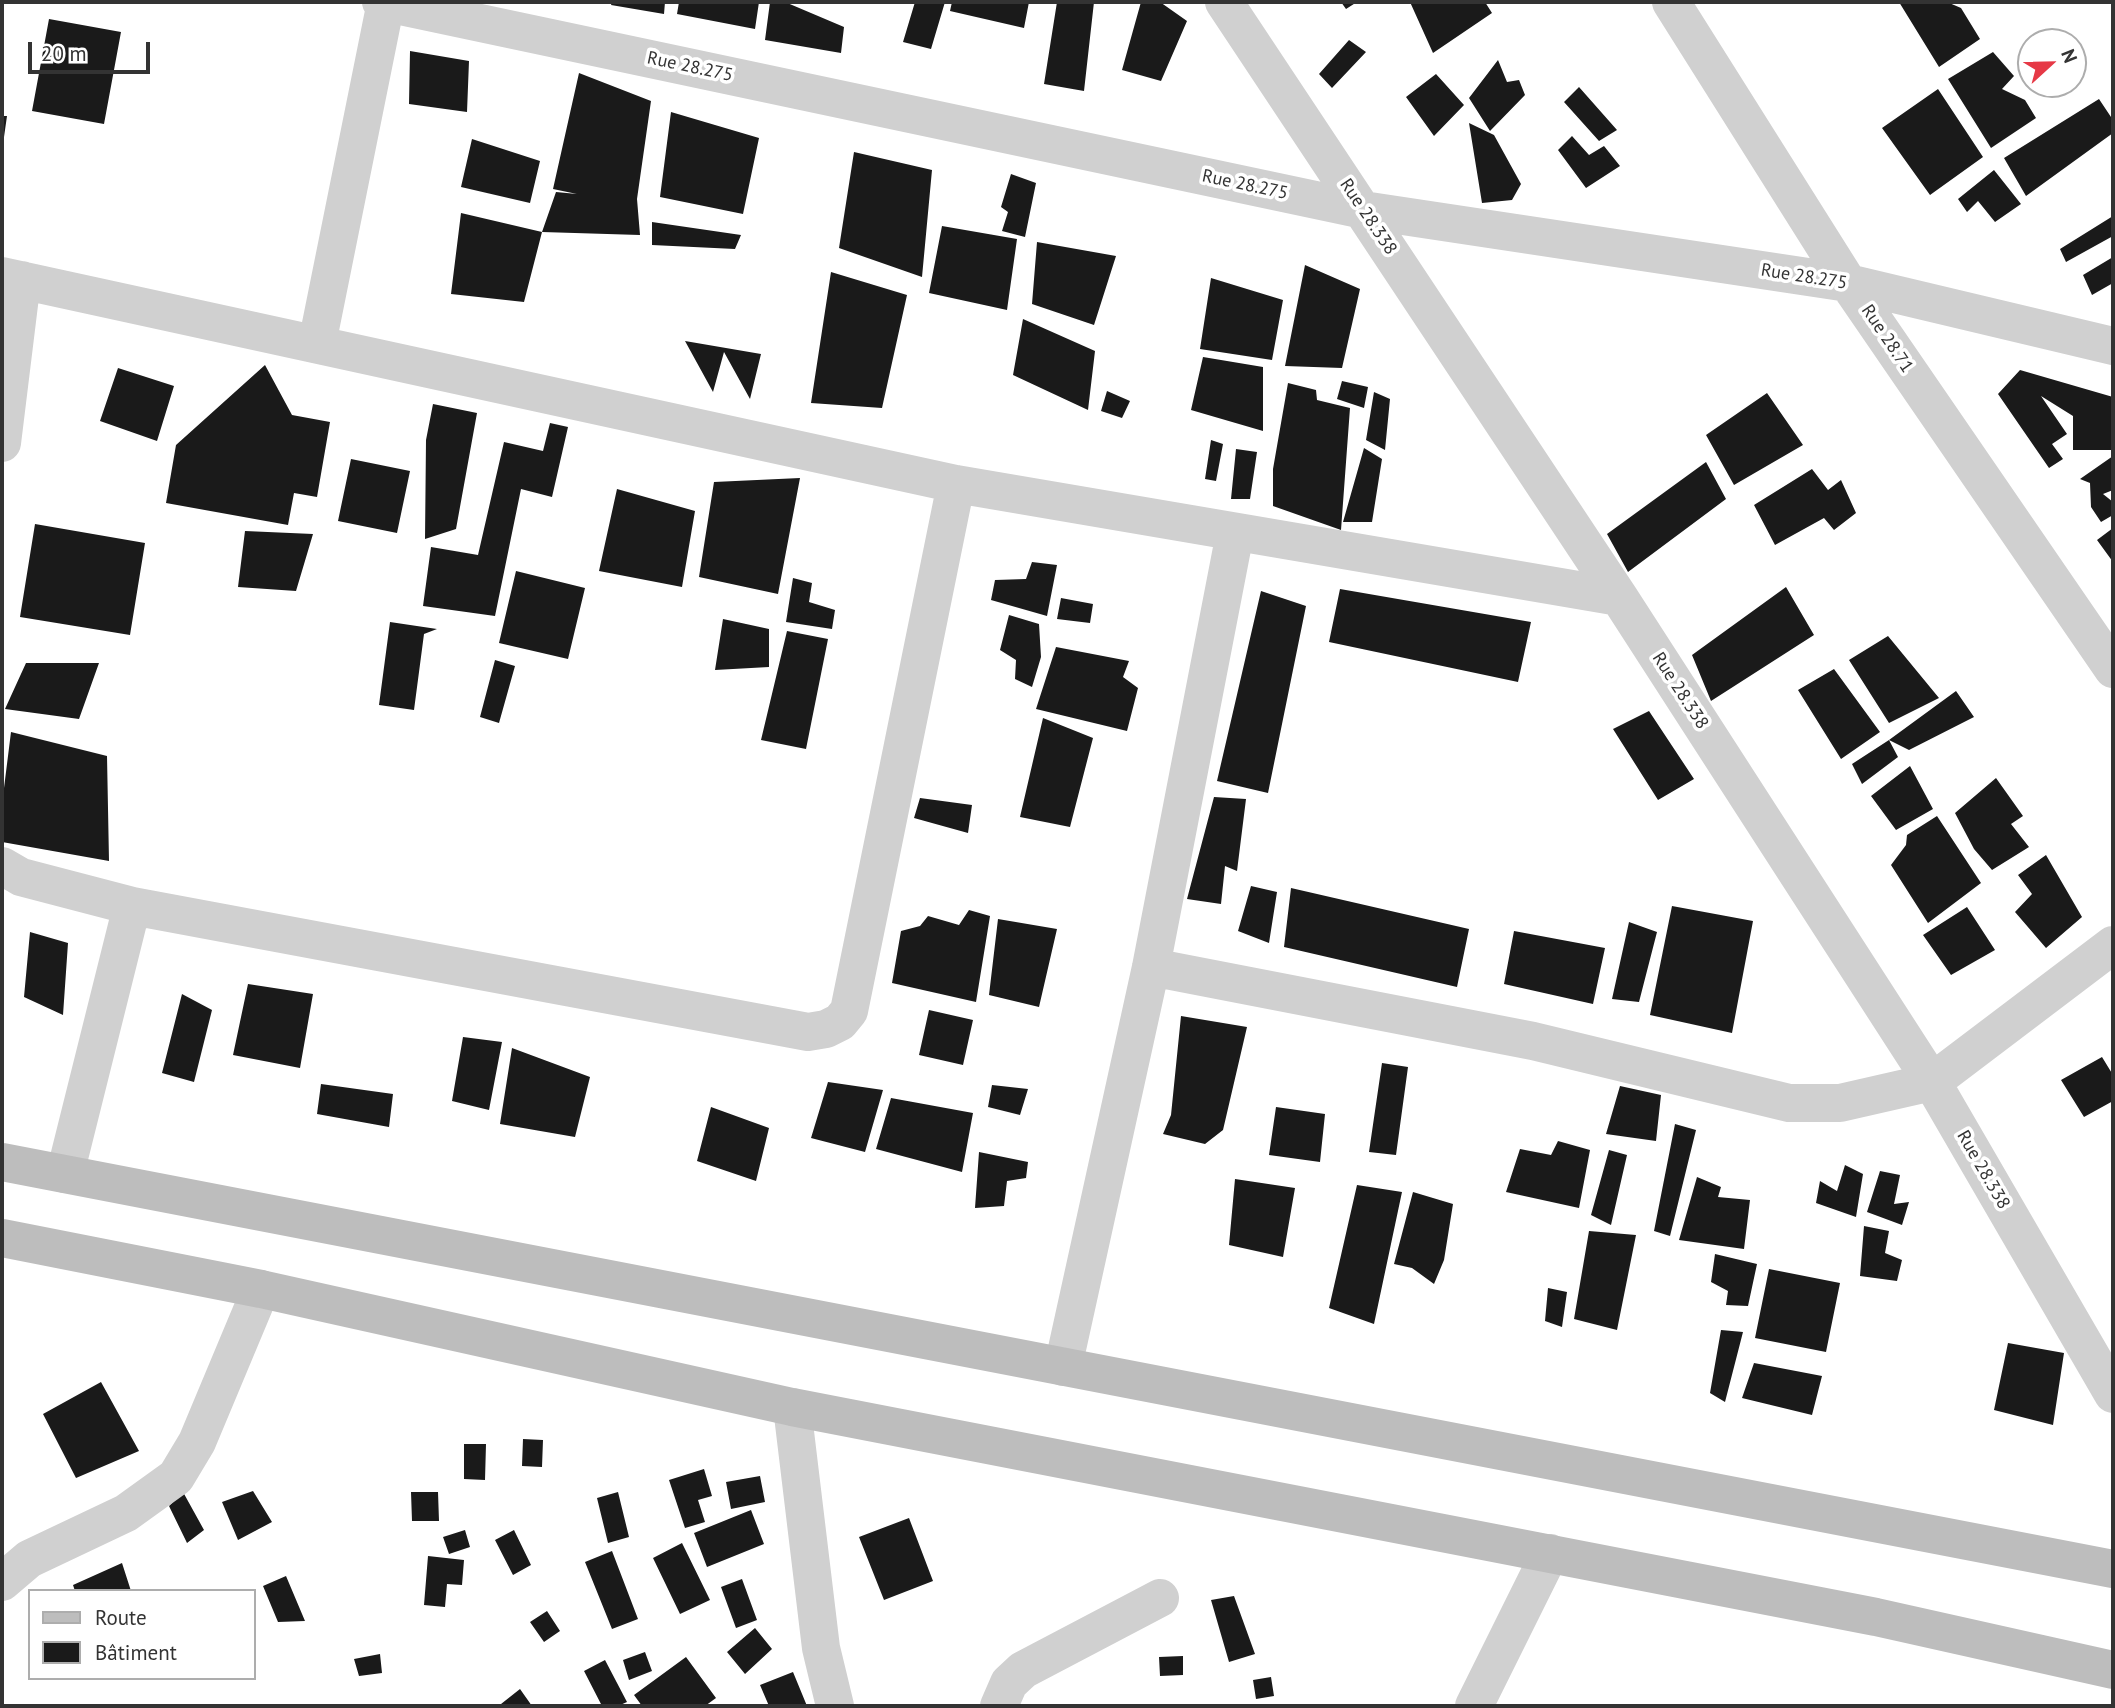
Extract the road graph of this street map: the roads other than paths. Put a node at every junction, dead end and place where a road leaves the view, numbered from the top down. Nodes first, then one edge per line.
1 (384, 2) edge
2 (1224, 2) edge
3 (1671, 2) edge
4 (1363, 210) junction
5 (12, 278) edge
6 (1848, 283) junction
7 (317, 344) junction
8 (2113, 346) edge
9 (2, 443) edge
10 (956, 484) junction
11 (1235, 533) junction
12 (1619, 597) junction
13 (2113, 669) edge
14 (2, 866) edge
15 (132, 906) junction
16 (2113, 946) edge
17 (1151, 967) junction
18 (1932, 1082) junction
19 (2, 1162) edge
20 (65, 1174) junction
21 (2, 1238) edge
22 (261, 1289) junction
23 (1063, 1367) junction
24 (2113, 1394) edge
25 (792, 1407) junction
26 (1550, 1553) junction
27 (2113, 1569) edge
28 (2, 1581) edge
29 (1160, 1598) dead end
30 (2113, 1670) edge
31 (835, 1706) edge
32 (999, 1706) edge
33 (1474, 1706) edge

1 - 4 street, Rue 28.275
1 - 7 street
2 - 4 street, Rue 28.338
3 - 6 street, Rue 28.71
4 - 6 street, Rue 28.275
4 - 12 street, Rue 28.338
5 - 7 street
5 - 9 street
6 - 8 street, Rue 28.275
6 - 13 street, Rue 28.71
7 - 10 street
10 - 11 street
10 - 15 street
11 - 12 street
11 - 17 street
12 - 18 street, Rue 28.338
14 - 15 street
15 - 20 street
16 - 18 street
17 - 18 street
17 - 23 street
18 - 24 street, Rue 28.338
19 - 20 main road
20 - 23 main road
21 - 22 main road
22 - 25 main road
22 - 28 street
23 - 27 main road
25 - 26 main road
25 - 31 street
26 - 30 main road
26 - 33 street
29 - 32 street

